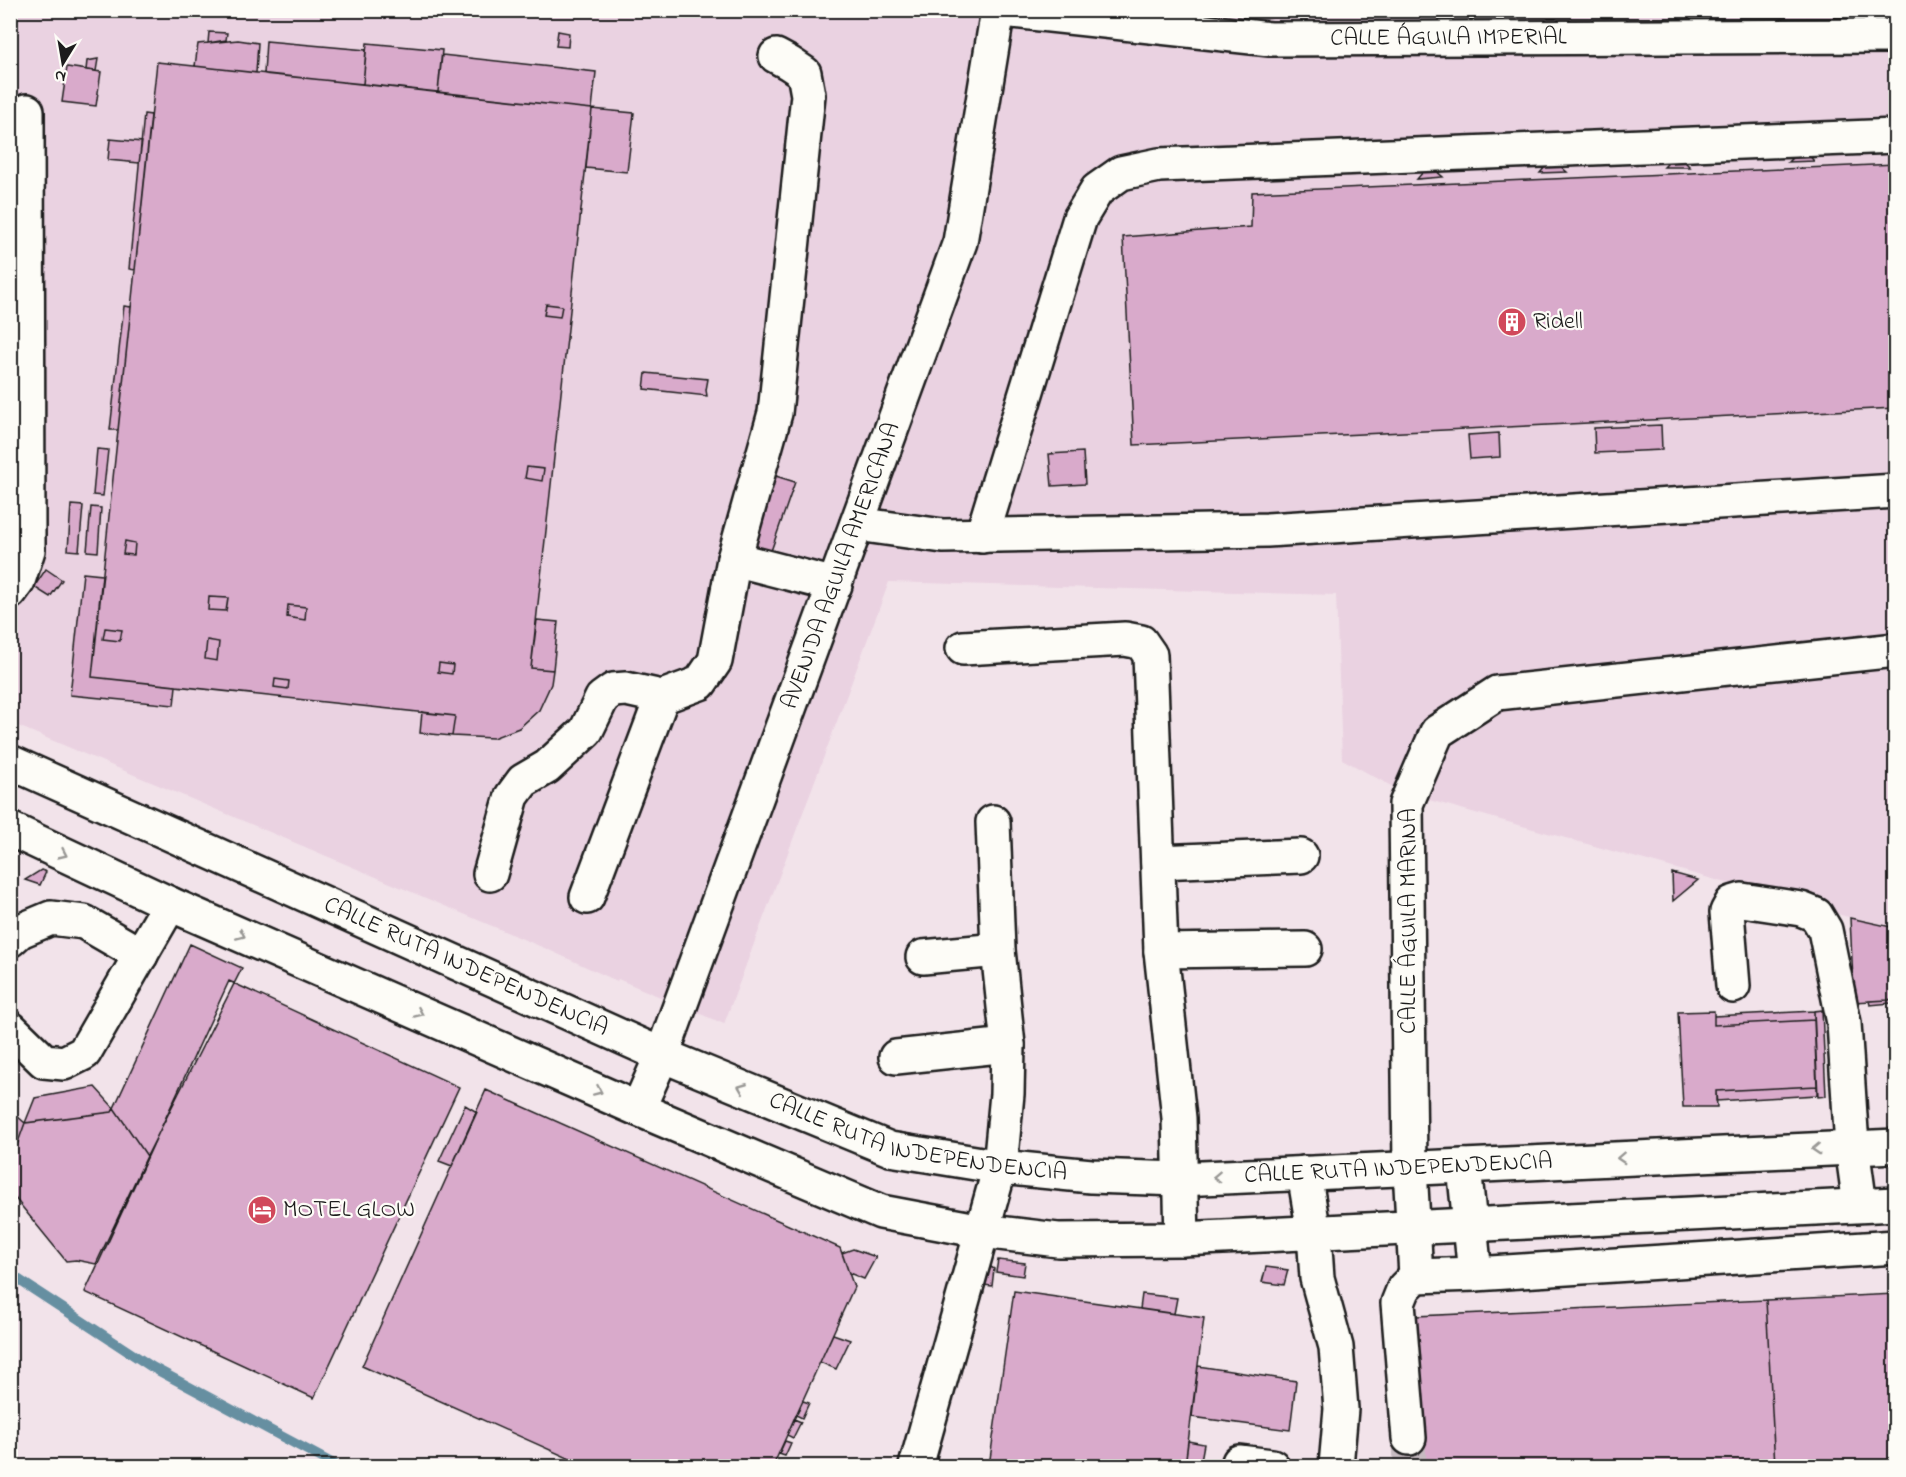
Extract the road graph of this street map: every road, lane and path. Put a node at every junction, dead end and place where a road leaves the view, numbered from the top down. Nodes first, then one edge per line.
1 (998, 10) edge
2 (1003, 10) edge
3 (1896, 36) edge
4 (776, 56) dead end
5 (27, 111) dead end
6 (1896, 136) edge
7 (1896, 491) edge
8 (857, 524) junction
9 (982, 536) junction
10 (734, 559) junction
11 (835, 585) junction
12 (10, 592) edge
13 (963, 648) dead end
14 (1896, 650) edge
15 (663, 698) junction
16 (10, 762) edge
17 (993, 822) dead end
18 (10, 829) edge
19 (1301, 856) dead end
20 (1158, 862) junction
21 (490, 874) dead end
22 (587, 897) dead end
23 (170, 904) junction
24 (10, 940) edge
25 (1305, 949) dead end
26 (998, 950) junction
27 (1161, 951) junction
28 (141, 956) junction
29 (923, 957) dead end
30 (1733, 986) dead end
31 (10, 1028) edge
32 (1008, 1045) junction
33 (662, 1055) junction
34 (896, 1058) dead end
35 (638, 1108) junction
36 (1896, 1146) edge
37 (1852, 1147) junction
38 (1464, 1166) junction
39 (1000, 1167) junction
40 (1410, 1168) junction
41 (1304, 1173) junction
42 (1180, 1179) junction
43 (1896, 1204) edge
44 (1860, 1205) junction
45 (1469, 1224) junction
46 (1413, 1228) junction
47 (982, 1231) junction
48 (1314, 1233) junction
49 (1182, 1239) junction
50 (1896, 1247) edge
51 (1475, 1274) junction
52 (1416, 1276) junction
53 (1409, 1438) tunnel mouth
54 (1239, 1462) dead end
55 (916, 1467) edge
56 (1272, 1467) edge
57 (1336, 1467) edge

1 - 8 main road, AVENIDA AGUILA AMERICANA
2 - 3 main road, CALLE ÁGUILA IMPERIAL
4 - 10 main road
5 - 12 main road
6 - 9 main road
7 - 9 main road
8 - 9 main road
8 - 11 main road, AVENIDA AGUILA AMERICANA
10 - 11 main road
10 - 15 main road
11 - 33 main road, AVENIDA AGUILA AMERICANA
13 - 20 main road
14 - 40 main road, CALLE ÁGUILA MARINA
15 - 21 main road
15 - 22 main road
16 - 33 main road, CALLE RUTA INDEPENDENCIA
17 - 26 main road
18 -> 23 main road
19 - 20 main road
20 - 27 main road
23 - 28 main road
23 -> 35 main road
24 - 28 main road
25 - 27 main road
26 - 29 main road
26 - 32 main road
27 - 42 main road
28 - 31 main road
30 - 37 main road
32 - 34 main road
32 - 39 main road
33 - 35 main road, AVENIDA AGUILA AMERICANA
39 -> 33 main road, CALLE RUTA INDEPENDENCIA
35 - 47 main road
36 - 37 main road, CALLE RUTA INDEPENDENCIA
37 -> 38 main road, CALLE RUTA INDEPENDENCIA
37 - 44 main road
38 - 40 main road, CALLE RUTA INDEPENDENCIA
38 - 45 main road
39 - 42 main road, CALLE RUTA INDEPENDENCIA
39 - 47 main road
40 - 41 main road, CALLE RUTA INDEPENDENCIA
40 - 46 main road, CALLE ÁGUILA MARINA
41 -> 42 main road, CALLE RUTA INDEPENDENCIA
41 - 48 main road
42 - 49 main road
43 - 44 main road
44 - 45 main road
45 - 46 main road
45 - 51 main road
46 - 48 main road
46 - 52 main road, CALLE ÁGUILA MARINA
47 - 49 main road
47 - 55 main road
48 - 49 main road
48 - 57 main road
50 - 51 main road
51 - 52 main road
52 - 53 main road
54 - 56 main road

